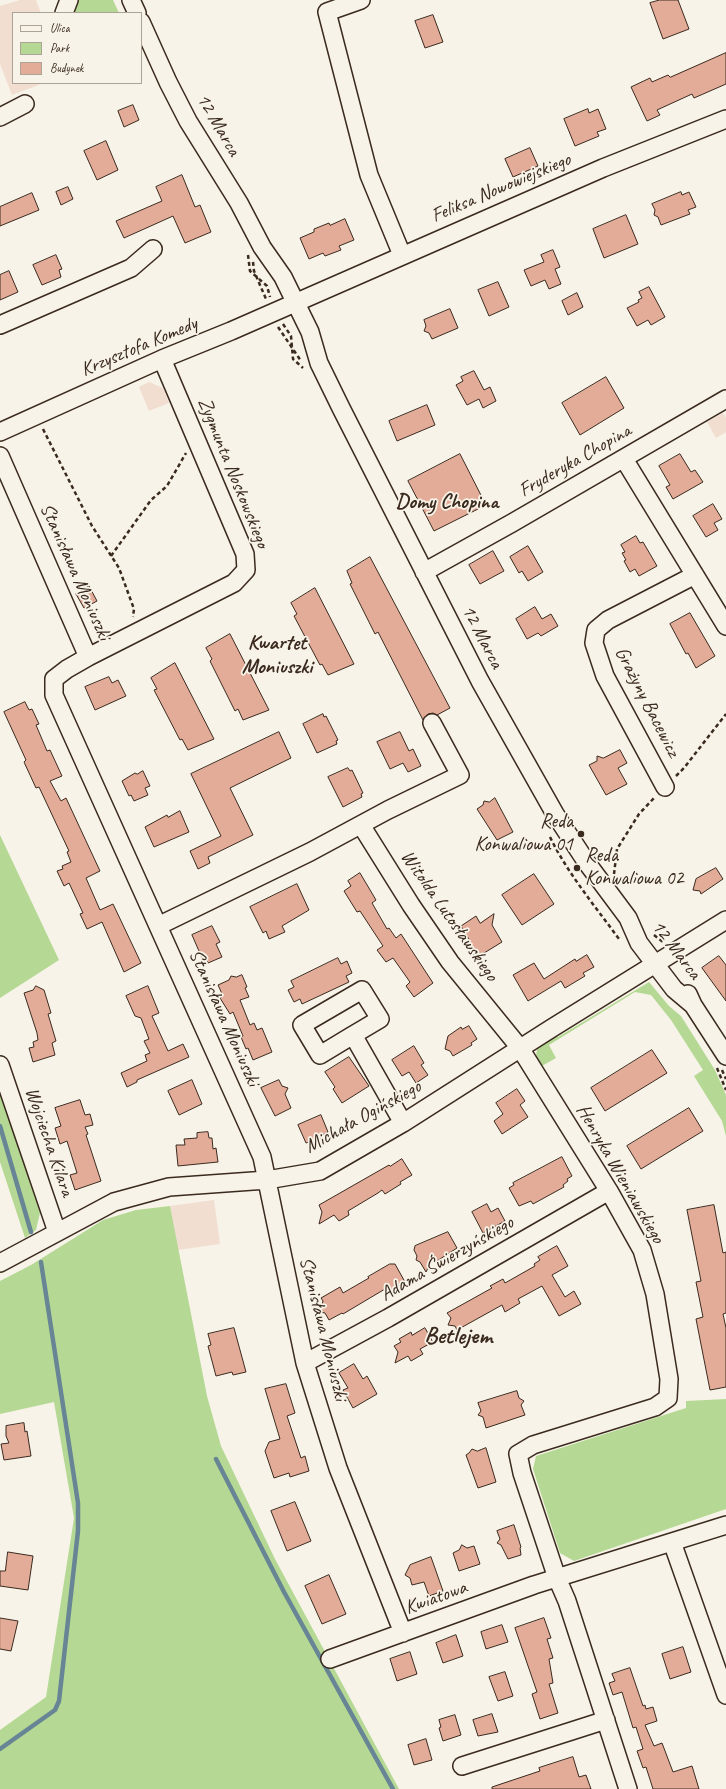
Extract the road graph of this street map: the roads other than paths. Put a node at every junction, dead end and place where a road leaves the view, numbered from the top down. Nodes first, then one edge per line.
1 (69, 0) edge
2 (131, 0) edge
3 (361, 0) edge
4 (325, 6) edge
5 (64, 12) edge
6 (137, 12) edge
7 (142, 27) edge
8 (147, 50) edge
9 (25, 104) dead end
10 (0, 117) edge
11 (726, 119) edge
12 (153, 249) dead end
13 (402, 255) junction
14 (290, 305) junction
15 (0, 325) edge
16 (162, 359) junction
17 (726, 399) edge
18 (0, 432) edge
19 (0, 456) edge
20 (624, 459) junction
21 (424, 572) junction
22 (695, 575) junction
23 (726, 626) edge
24 (88, 657) junction
25 (432, 723) dead end
26 (665, 787) dead end
27 (361, 825) junction
28 (726, 920) edge
29 (158, 926) junction
30 (662, 955) junction
31 (353, 1035) dead end
32 (520, 1048) junction
33 (726, 1056) edge
34 (0, 1065) edge
35 (403, 1123) junction
36 (267, 1180) junction
37 (609, 1191) junction
38 (57, 1232) junction
39 (0, 1263) edge
40 (305, 1363) junction
41 (726, 1525) edge
42 (672, 1542) junction
43 (557, 1578) junction
44 (404, 1633) junction
45 (330, 1659) dead end
46 (726, 1695) edge
47 (606, 1720) junction
48 (462, 1766) dead end
49 (628, 1789) edge

1 - 5 street
2 - 6 street
3 - 4 street
4 - 13 street
7 - 8 street, 12 Marca
8 - 14 street, 12 Marca
9 - 10 street
11 - 13 street, Feliksa Nowowiejskiego
12 - 15 street
13 - 14 street, Feliksa Nowowiejskiego
14 - 16 street, Krzysztofa Komedy
14 - 21 street, 12 Marca
16 - 18 street, Krzysztofa Komedy
16 - 24 street, Zygmunta Noskowskiego
17 - 20 street, Fryderyka Chopina
19 - 24 street, Stanisława Moniuszki
20 - 21 street, Fryderyka Chopina
20 - 22 street
21 - 30 street, 12 Marca
22 - 23 street
22 - 26 street, Grażyny Bacewicz
24 - 29 street, Stanisława Moniuszki
25 - 27 street
27 - 29 street
27 - 32 street, Witolda Lutosławskiego
28 - 30 street, Michała Ogińskiego
29 - 36 street, Stanisława Moniuszki
30 - 32 street, Michała Ogińskiego
30 - 33 street, 12 Marca
31 - 35 street
32 - 35 street, Michała Ogińskiego
32 - 37 street, Henryka Wieniawskiego
34 - 38 street, Wojciecha Kilara
35 - 36 street, Michała Ogińskiego
36 - 38 street, Michała Ogińskiego
36 - 40 street, Stanisława Moniuszki
37 - 40 street, Adama Świerzyńskiego
37 - 43 street, Henryka Wieniawskiego
38 - 39 street, Michała Ogińskiego
40 - 44 street, Stanisława Moniuszki
41 - 42 street, Kwiatowa
42 - 43 street, Kwiatowa
42 - 46 street
43 - 44 street, Kwiatowa
43 - 47 street
44 - 45 street, Kwiatowa
47 - 48 street
47 - 49 street

